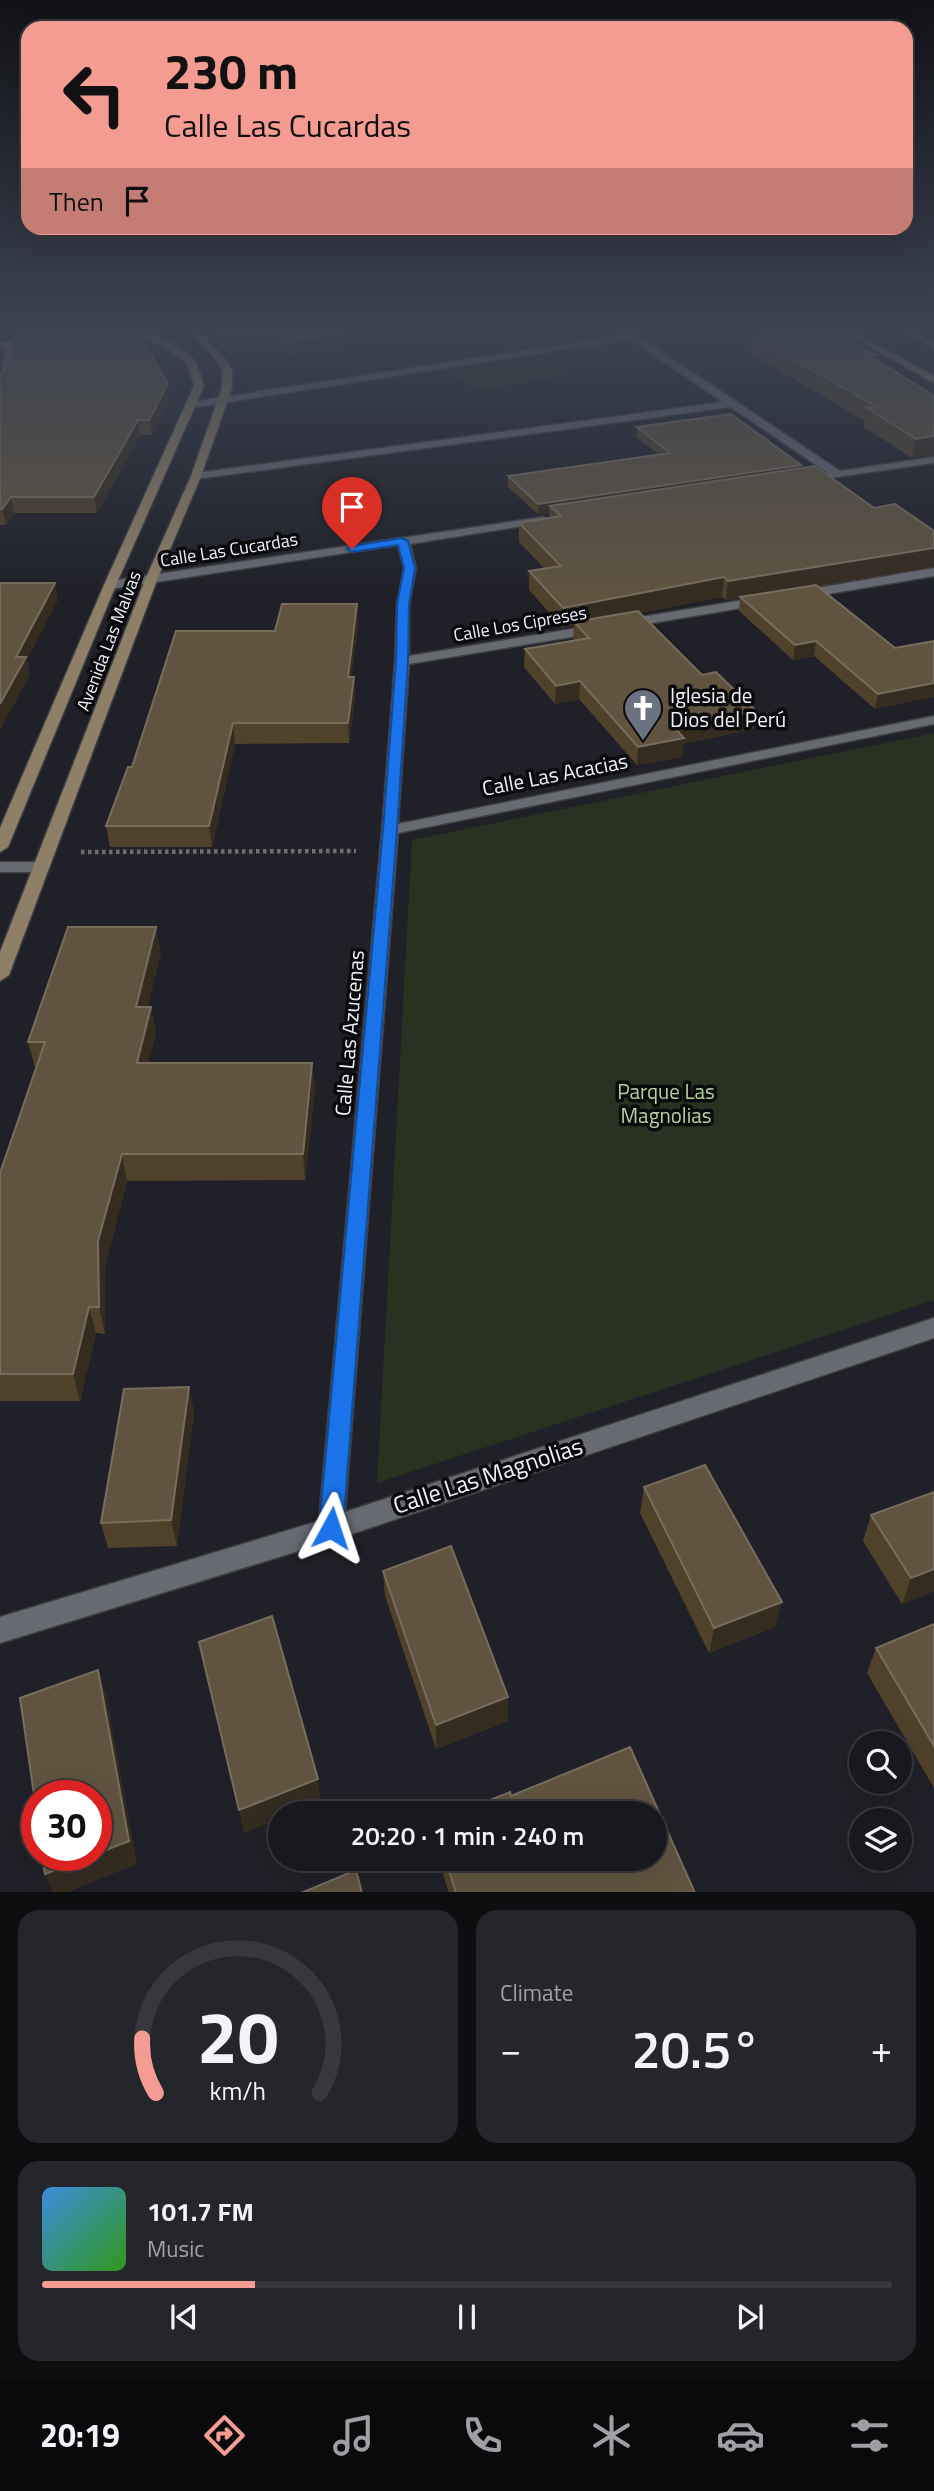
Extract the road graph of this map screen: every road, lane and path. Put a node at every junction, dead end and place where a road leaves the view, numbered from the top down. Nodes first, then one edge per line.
1 (185, 417) edge
2 (217, 417) edge
3 (632, 417) edge
4 (751, 417) edge
5 (934, 460) edge
6 (838, 475) junction
7 (196, 476) junction
8 (797, 481) edge
9 (552, 519) edge
10 (402, 541) junction
11 (934, 572) edge
12 (151, 580) junction
13 (110, 585) junction
14 (402, 661) junction
15 (934, 720) edge
16 (390, 830) junction
17 (0, 847) edge
18 (388, 850) junction
19 (44, 859) junction
20 (0, 867) edge
21 (0, 975) edge
22 (934, 1328) edge
23 (331, 1528) junction
24 (0, 1630) edge

1 - 13 street, Avenida Las Malvas
2 - 7 street, Avenida Las Malvas
3 - 7 street
4 - 6 street
5 - 6 street
6 - 8 street
7 - 12 street, Avenida Las Malvas
9 - 10 street, Calle Las Cucardas
10 - 12 street, Calle Las Cucardas
10 - 14 street, Calle Las Azucenas
11 - 14 street, Calle Los Cipreses
12 - 13 street, Calle Las Cucardas
12 - 19 street, Avenida Las Malvas
13 - 17 street, Avenida Las Malvas
14 - 16 street, Calle Las Azucenas
15 - 16 street, Calle Las Acacias
16 - 18 street, Calle Las Azucenas
18 - 19 path
18 - 23 street, Calle Las Azucenas
19 - 20 street
19 - 21 street, Avenida Las Malvas
22 - 23 street, Calle Las Magnolias
23 - 24 street, Calle Las Magnolias

